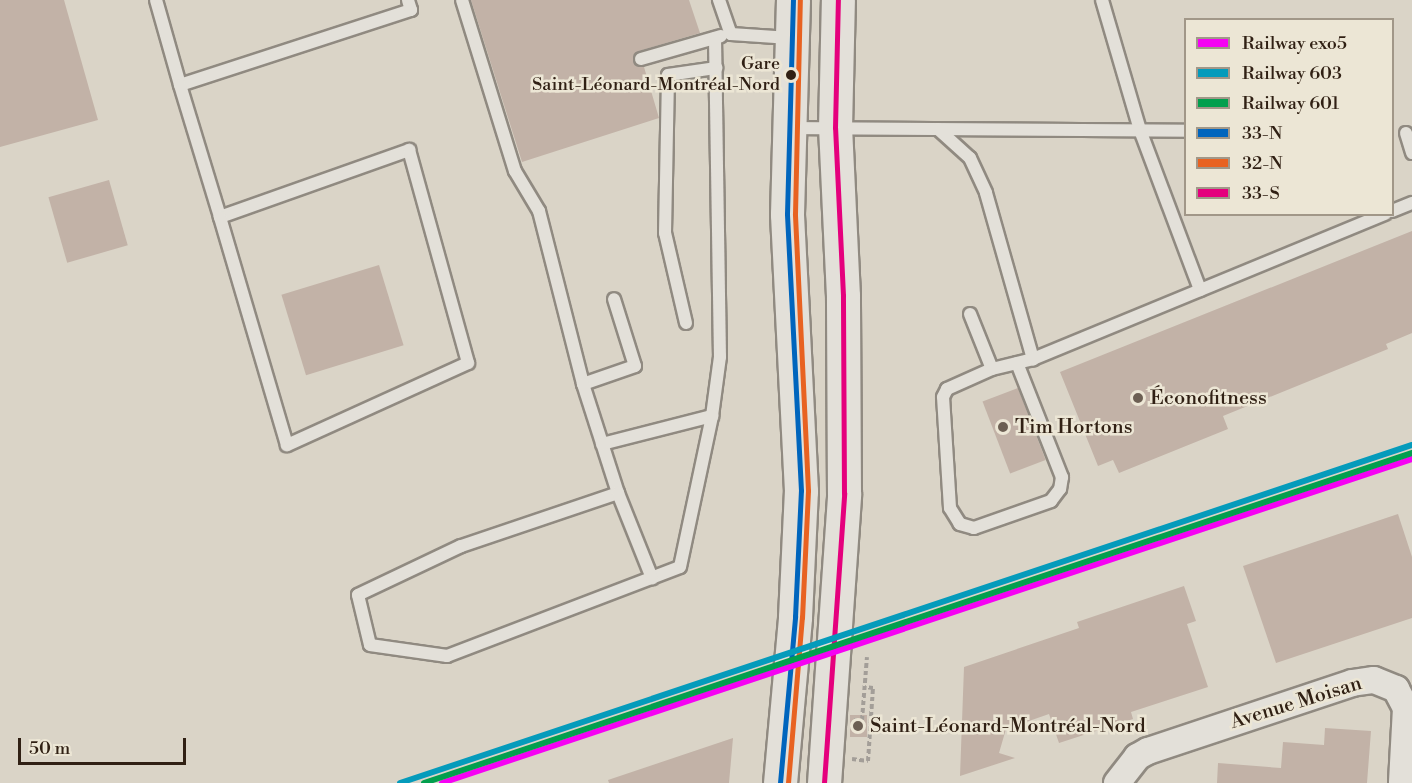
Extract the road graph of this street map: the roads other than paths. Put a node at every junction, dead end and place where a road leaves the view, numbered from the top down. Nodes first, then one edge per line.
1 (156, 0) edge
2 (408, 0) edge
3 (462, 0) edge
4 (719, 0) edge
5 (793, 0) edge
6 (838, 0) edge
7 (1102, 0) edge
8 (731, 34) junction
9 (715, 38) junction
10 (791, 38) junction
11 (640, 59) dead end
12 (716, 68) junction
13 (180, 85) junction
14 (787, 128) junction
15 (835, 128) junction
16 (938, 129) junction
17 (1140, 130) junction
18 (1184, 131) edge
19 (1394, 132) edge
20 (1409, 133) edge
21 (1412, 153) edge
22 (1412, 203) edge
23 (1394, 210) edge
24 (1379, 216) edge
25 (220, 217) junction
26 (1200, 290) junction
27 (614, 300) dead end
28 (970, 314) dead end
29 (686, 323) dead end
30 (1034, 359) junction
31 (1017, 363) junction
32 (992, 369) junction
33 (583, 384) junction
34 (712, 416) junction
35 (602, 444) junction
36 (618, 493) junction
37 (652, 578) junction
38 (780, 783) edge
39 (824, 783) edge
40 (1117, 783) edge
41 (1402, 783) edge

1 - 13 lane
2 - 13 lane
3 - 33 lane
4 - 8 lane
5 - 10 main road
6 - 15 main road
7 - 17 lane
8 - 9 lane
8 - 10 lane
9 - 11 lane
9 - 12 lane
10 - 14 main road
12 - 29 lane
12 - 34 lane
13 - 25 lane
14 - 15 lane
14 - 38 main road
15 - 16 lane
15 - 39 main road
16 - 17 lane
16 - 30 lane
17 - 18 lane
17 - 26 lane
19 - 20 lane
20 - 21 lane
22 - 23 lane
24 - 26 lane
25 - 25 lane
26 - 30 lane
27 - 33 lane
28 - 32 lane
30 - 31 lane
31 - 32 lane
31 - 32 lane
33 - 35 lane
34 - 35 lane
34 - 37 lane
35 - 36 lane
36 - 37 lane
36 - 37 lane
40 - 41 street, Avenue Moisan

